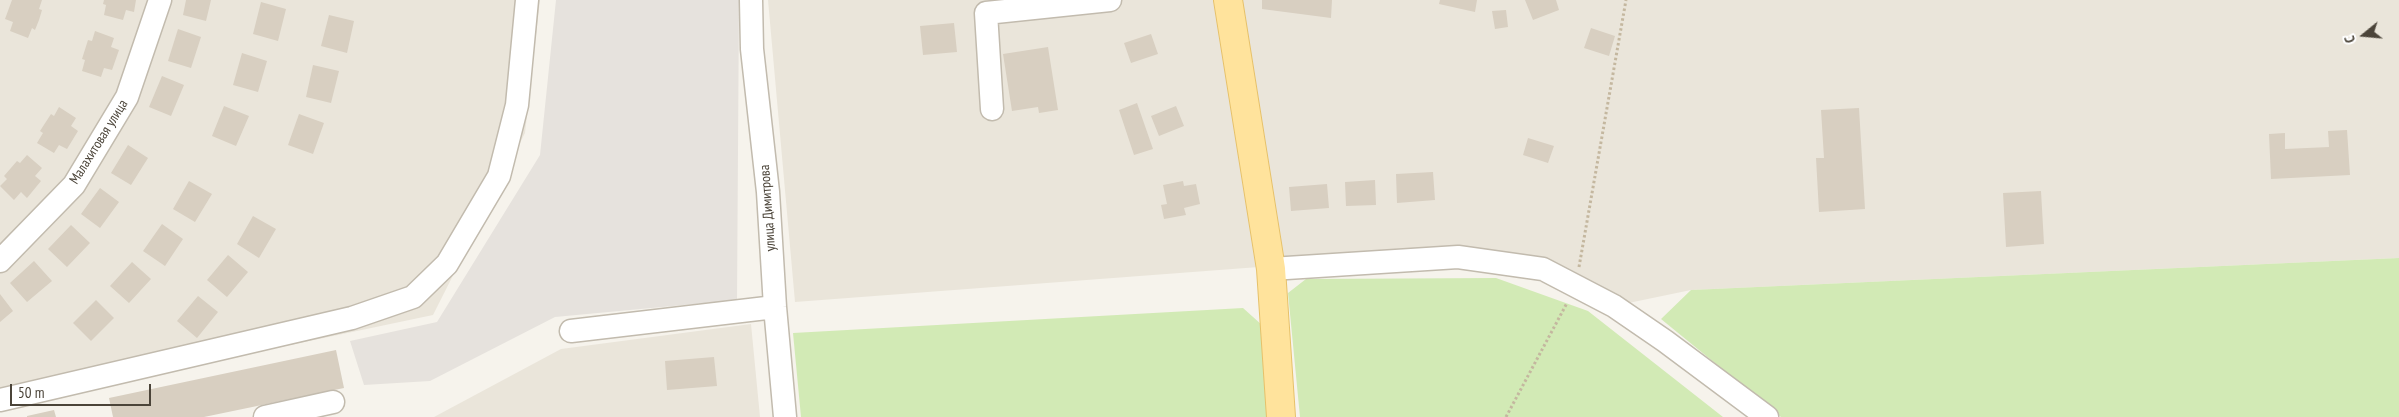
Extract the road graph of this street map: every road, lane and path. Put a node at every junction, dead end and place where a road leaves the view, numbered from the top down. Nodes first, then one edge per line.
1 (160, 0) edge
2 (527, 0) edge
3 (751, 0) edge
4 (1110, 0) edge
5 (1228, 0) edge
6 (1626, 0) edge
7 (992, 109) dead end
8 (0, 261) edge
9 (1270, 270) junction
10 (1576, 286) junction
11 (775, 307) junction
12 (571, 331) dead end
13 (0, 400) edge
14 (333, 402) dead end
15 (264, 417) edge
16 (785, 417) edge
17 (1282, 417) edge
18 (1506, 417) edge
19 (1767, 417) edge

1 - 8 street, Малахитовая улица
2 - 13 street
3 - 11 street, улица Димитрова
4 - 7 street
5 - 9 main road
6 - 10 path
9 - 10 street
9 - 17 main road
10 - 18 path
10 - 19 street
11 - 12 street
11 - 16 street, улица Димитрова
14 - 15 street

